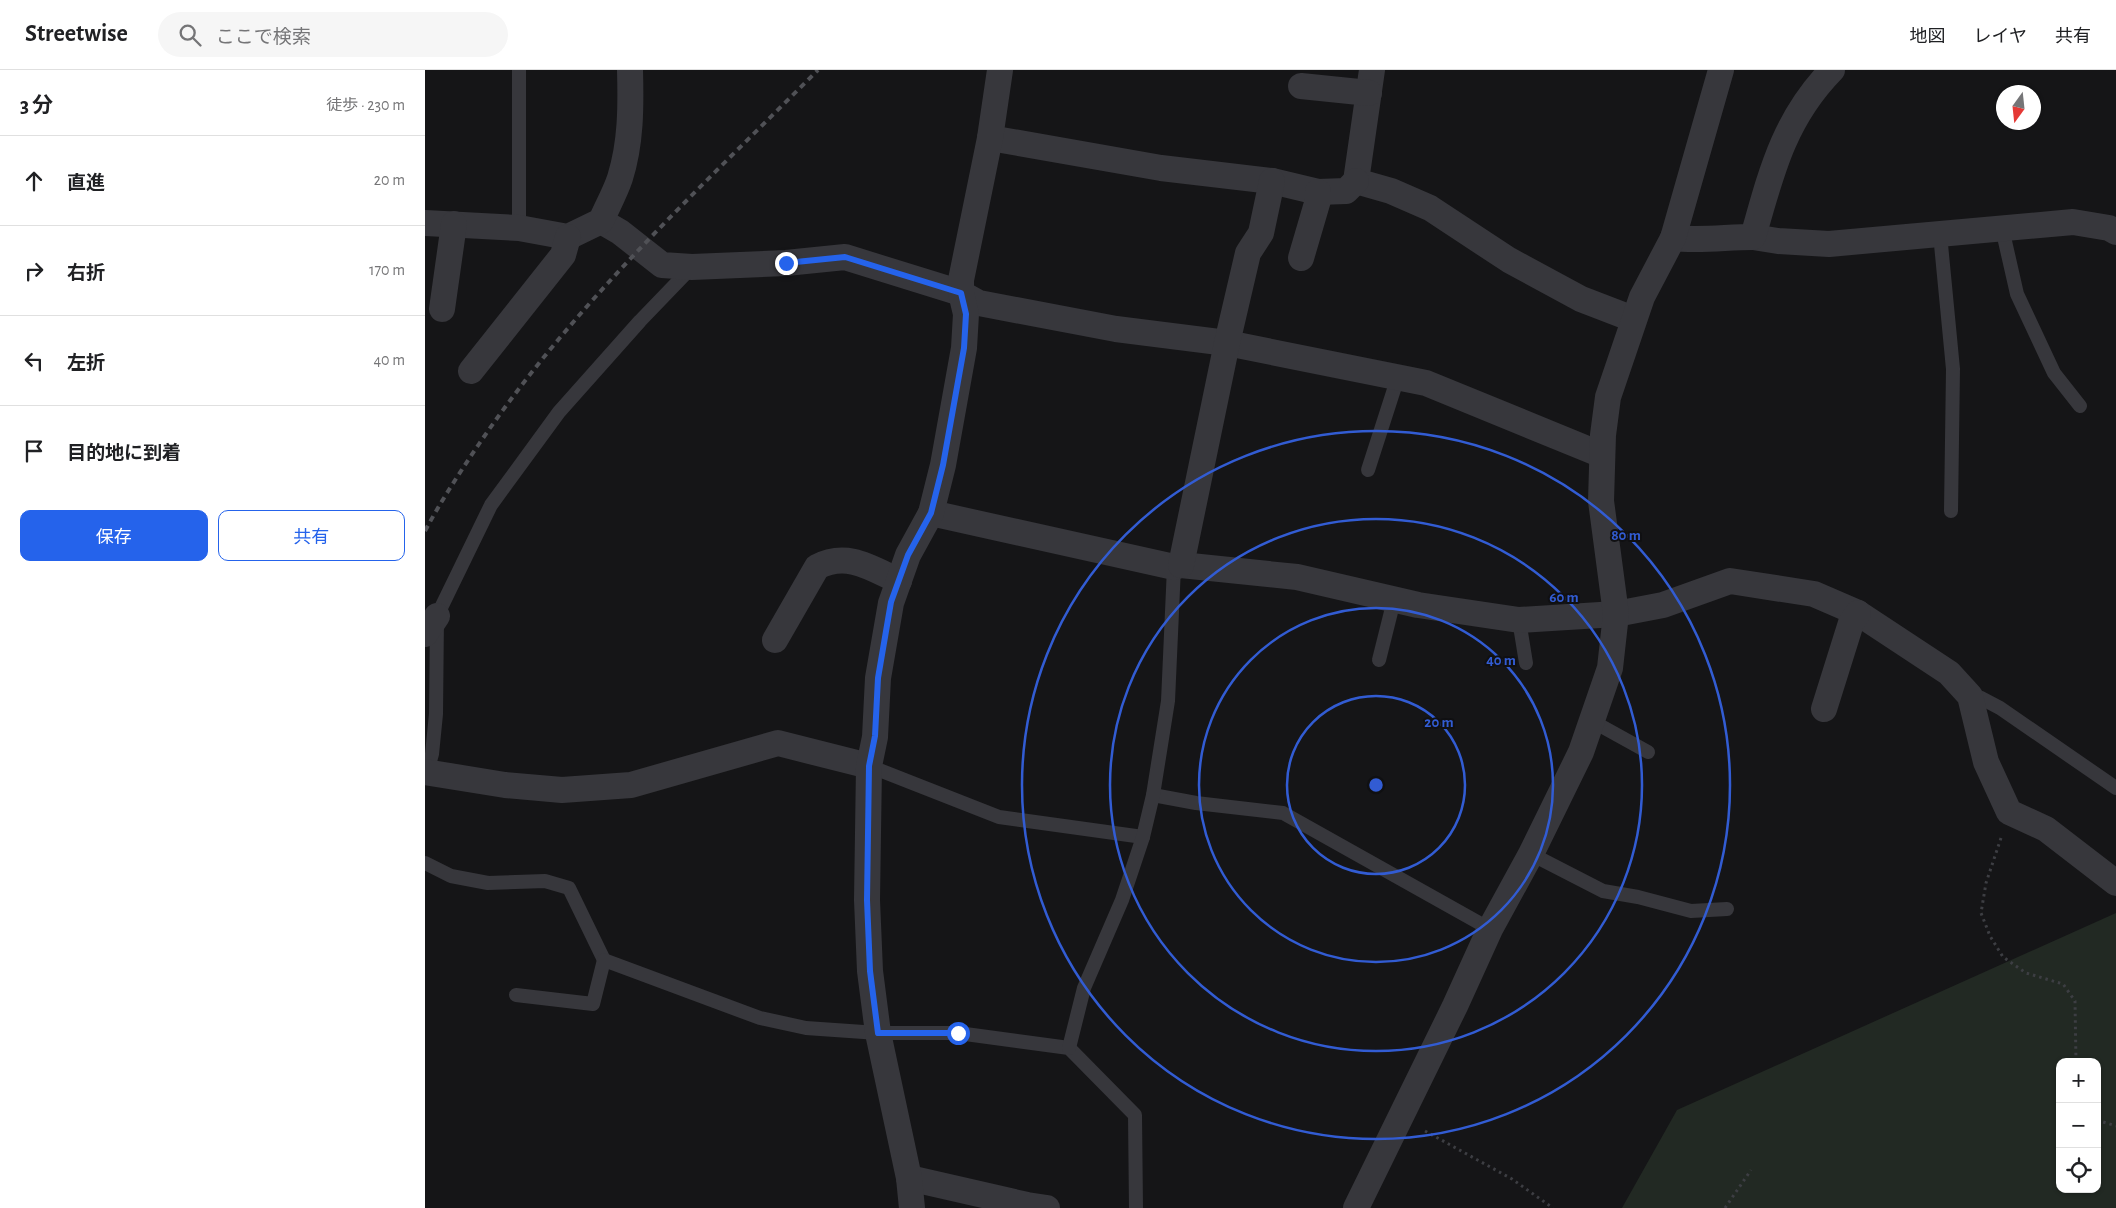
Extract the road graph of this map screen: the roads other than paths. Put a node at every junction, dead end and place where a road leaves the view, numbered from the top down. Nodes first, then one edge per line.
1 (519, 70) edge
2 (630, 70) edge
3 (1000, 70) edge
4 (1721, 70) edge
5 (1832, 70) edge
6 (1370, 81) edge
7 (1301, 86) dead end
8 (990, 138) junction
9 (1272, 181) junction
10 (1356, 181) junction
11 (1318, 192) junction
12 (601, 221) junction
13 (425, 223) edge
14 (454, 224) junction
15 (519, 228) junction
16 (2002, 228) junction
17 (2116, 232) edge
18 (1940, 234) junction
19 (568, 237) junction
20 (1753, 237) junction
21 (1673, 238) junction
22 (1301, 258) dead end
23 (692, 267) junction
24 (961, 293) junction
25 (442, 309) dead end
26 (1633, 319) junction
27 (1227, 343) junction
28 (471, 371) dead end
29 (1398, 377) junction
30 (2080, 406) dead end
31 (1602, 455) junction
32 (1368, 470) dead end
33 (1951, 511) dead end
34 (931, 513) junction
35 (1178, 566) junction
36 (899, 581) junction
37 (1394, 600) junction
38 (1616, 614) junction
39 (1858, 614) junction
40 (1519, 620) junction
41 (431, 625) edge
42 (775, 640) dead end
43 (1379, 660) dead end
44 (1526, 663) dead end
45 (1970, 696) junction
46 (1824, 709) dead end
47 (1592, 720) junction
48 (1648, 752) dead end
49 (869, 766) junction
50 (426, 774) edge
51 (2116, 788) edge
52 (1153, 794) junction
53 (1143, 837) junction
54 (1531, 854) junction
55 (425, 863) edge
56 (2116, 883) edge
57 (1727, 909) dead end
58 (1490, 928) junction
59 (604, 960) junction
60 (516, 995) dead end
61 (878, 1033) junction
62 (1069, 1048) junction
63 (909, 1178) junction
64 (912, 1208) edge
65 (1047, 1208) edge
66 (1136, 1208) edge
67 (1356, 1208) edge

1 - 15 lane
2 - 12 street
3 - 8 street
4 - 21 street
5 - 20 street
6 - 7 street
6 - 10 street
8 - 9 street
8 - 24 street
9 - 11 street
9 - 27 street
10 - 11 street
10 - 26 street
11 - 22 street
12 - 19 street
12 - 23 street
13 - 14 street
14 - 15 street
14 - 25 street
15 - 19 street
16 - 17 street
16 - 18 street
16 - 30 lane
18 - 20 street
18 - 33 lane
19 - 28 street
20 - 21 street
21 - 26 street
23 - 24 street
23 - 41 lane
24 - 27 street
24 - 34 street
26 - 31 street
27 - 29 street
27 - 35 street
29 - 31 street
29 - 32 lane
31 - 38 street
34 - 35 street
34 - 36 street
35 - 37 street
35 - 52 lane
36 - 42 street
36 - 49 street
37 - 40 street
37 - 43 lane
38 - 39 street
38 - 40 street
38 - 47 street
39 - 45 street
39 - 46 street
40 - 44 lane
41 - 50 lane
45 - 51 lane
45 - 56 street
47 - 48 lane
47 - 54 street
49 - 50 street
49 - 53 lane
49 - 61 street
52 - 53 lane
52 - 58 lane
53 - 62 lane
54 - 57 lane
54 - 58 street
55 - 59 lane
58 - 67 street
59 - 60 lane
59 - 61 lane
61 - 62 lane
61 - 63 street
62 - 66 lane
63 - 64 street
63 - 65 street

